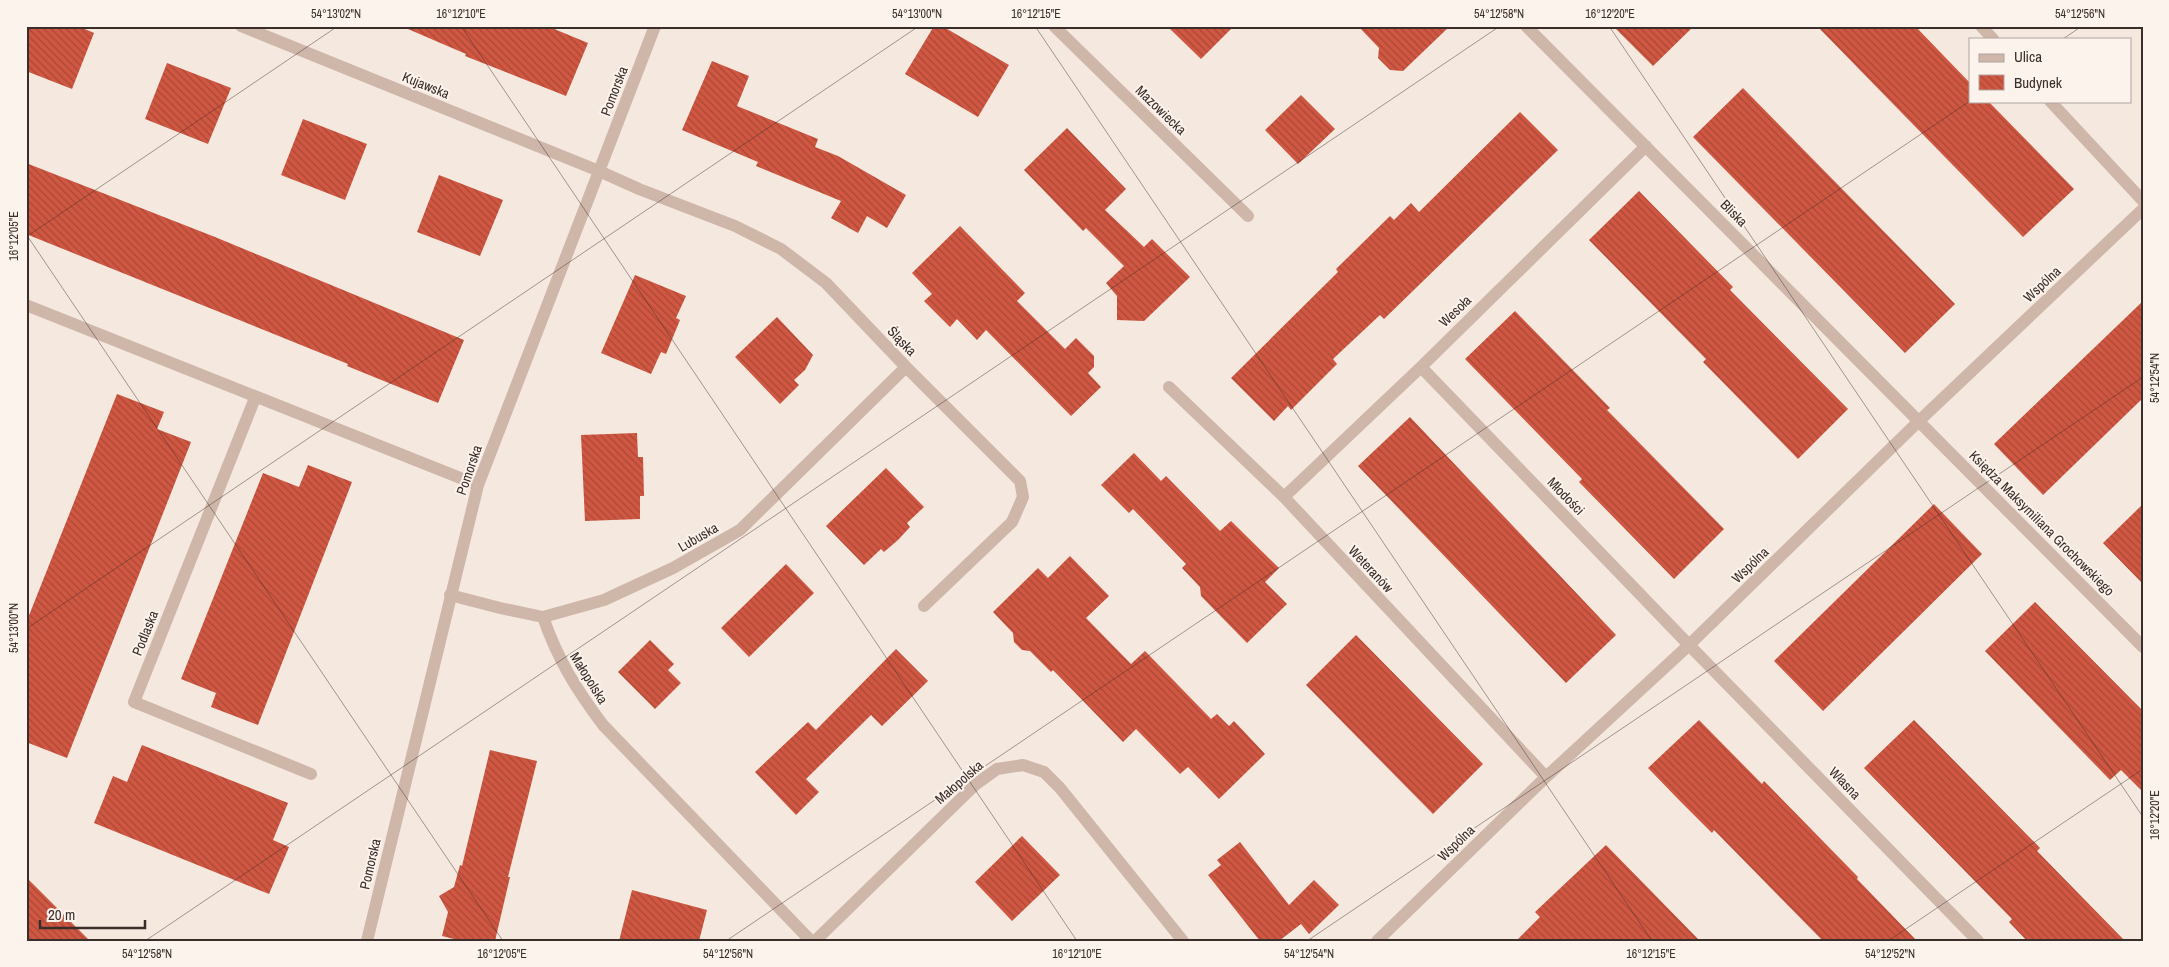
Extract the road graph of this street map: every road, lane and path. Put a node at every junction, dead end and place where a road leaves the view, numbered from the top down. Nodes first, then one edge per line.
1 (241, 26) edge
2 (656, 26) edge
3 (1054, 26) edge
4 (1526, 26) edge
5 (1981, 26) edge
6 (1992, 38) edge
7 (2051, 102) edge
8 (1646, 146) junction
9 (599, 171) junction
10 (2143, 200) edge
11 (2143, 209) edge
12 (1248, 216) dead end
13 (26, 305) edge
14 (906, 367) junction
15 (1421, 367) junction
16 (1169, 387) dead end
17 (255, 398) junction
18 (1920, 420) junction
19 (478, 485) junction
20 (1284, 497) junction
21 (450, 594) junction
22 (924, 606) dead end
23 (543, 617) junction
24 (1689, 646) junction
25 (2143, 647) edge
26 (311, 774) dead end
27 (1546, 777) junction
28 (367, 941) edge
29 (813, 941) edge
30 (1183, 941) edge
31 (1377, 941) edge
32 (1978, 941) edge

1 - 9 street, Kujawska
2 - 9 street, Pomorska
3 - 12 street, Mazowiecka
4 - 8 street, Bliska
5 - 6 street
7 - 10 street
8 - 15 street, Wesoła
8 - 18 street, Bliska
9 - 14 street, Śląska
9 - 19 street, Pomorska
11 - 18 street, Wspólna
13 - 17 street
14 - 22 street, Śląska
14 - 23 street, Lubuska
15 - 20 street, Wesoła
15 - 24 street, Młodości
16 - 20 street, Weteranów
17 - 19 street
17 - 26 street, Podlaska
18 - 24 street, Wspólna
18 - 25 street, Księdza Maksymiliana Grochowskiego
19 - 21 street, Pomorska
20 - 27 street, Weteranów
21 - 23 street, Lubuska
21 - 28 street, Pomorska
23 - 29 street, Małopolska
24 - 27 street, Wspólna
24 - 32 street, Własna
27 - 31 street, Wspólna
29 - 30 street, Małopolska

